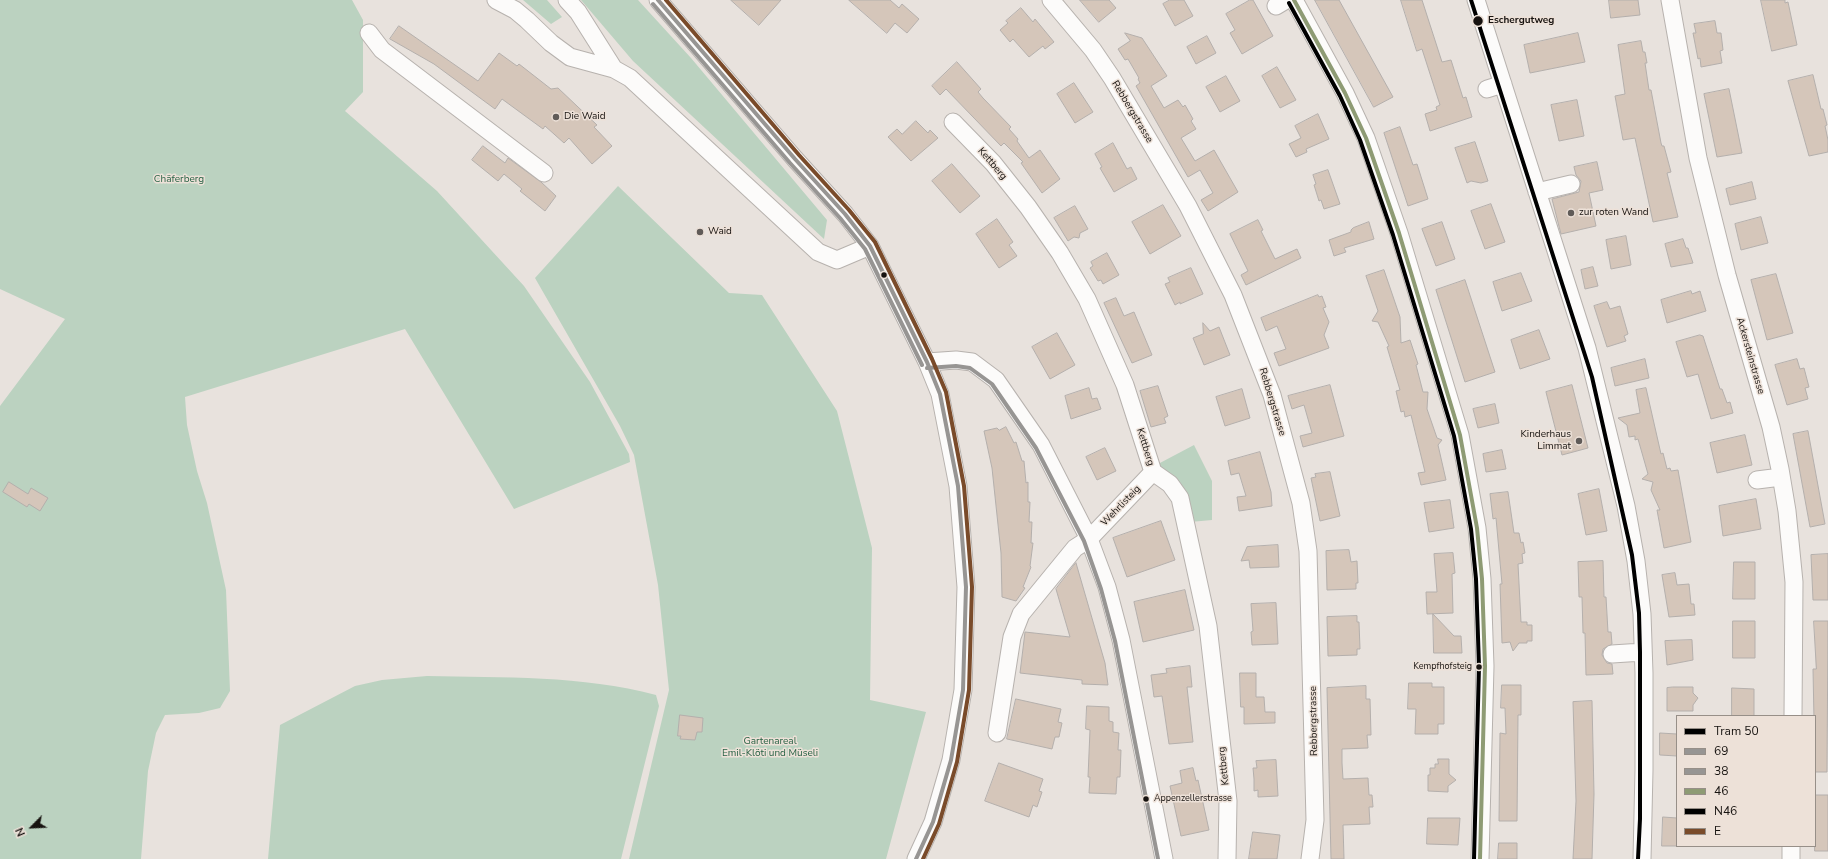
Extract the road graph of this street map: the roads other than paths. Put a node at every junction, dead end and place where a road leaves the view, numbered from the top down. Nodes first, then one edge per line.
1 (496, 0) edge
2 (567, 0) edge
3 (658, 0) edge
4 (1051, 0) edge
5 (1294, 0) edge
6 (1476, 0) edge
7 (1670, 0) edge
8 (369, 33) dead end
9 (614, 69) junction
10 (954, 122) dead end
11 (544, 173) dead end
12 (1571, 184) dead end
13 (1537, 192) junction
14 (870, 246) junction
15 (928, 362) junction
16 (1153, 472) junction
17 (1781, 477) junction
18 (1756, 480) dead end
19 (1089, 539) junction
20 (1643, 652) junction
21 (1612, 654) dead end
22 (1793, 715) edge
23 (997, 733) dead end
24 (1791, 847) edge
25 (916, 859) edge
26 (1164, 859) edge
27 (1227, 859) edge
28 (1310, 859) edge
29 (1480, 859) edge
30 (1642, 859) edge
31 (1791, 859) edge

1 - 9 street
2 - 9 street
3 - 14 street
4 - 28 street, Rebbergstrasse
5 - 29 street
6 - 13 street
7 - 17 street, Ackersteinstrasse
8 - 11 street
9 - 14 street
10 - 16 street, Kettberg
12 - 13 street
13 - 20 street
14 - 15 street
15 - 19 street
15 - 25 street
16 - 19 street, Wehrlisteig
16 - 27 street, Kettberg
17 - 18 street
17 - 22 street, Ackersteinstrasse
19 - 23 street, Wehrlisteig
19 - 26 street
20 - 21 street
20 - 30 street
24 - 31 street

